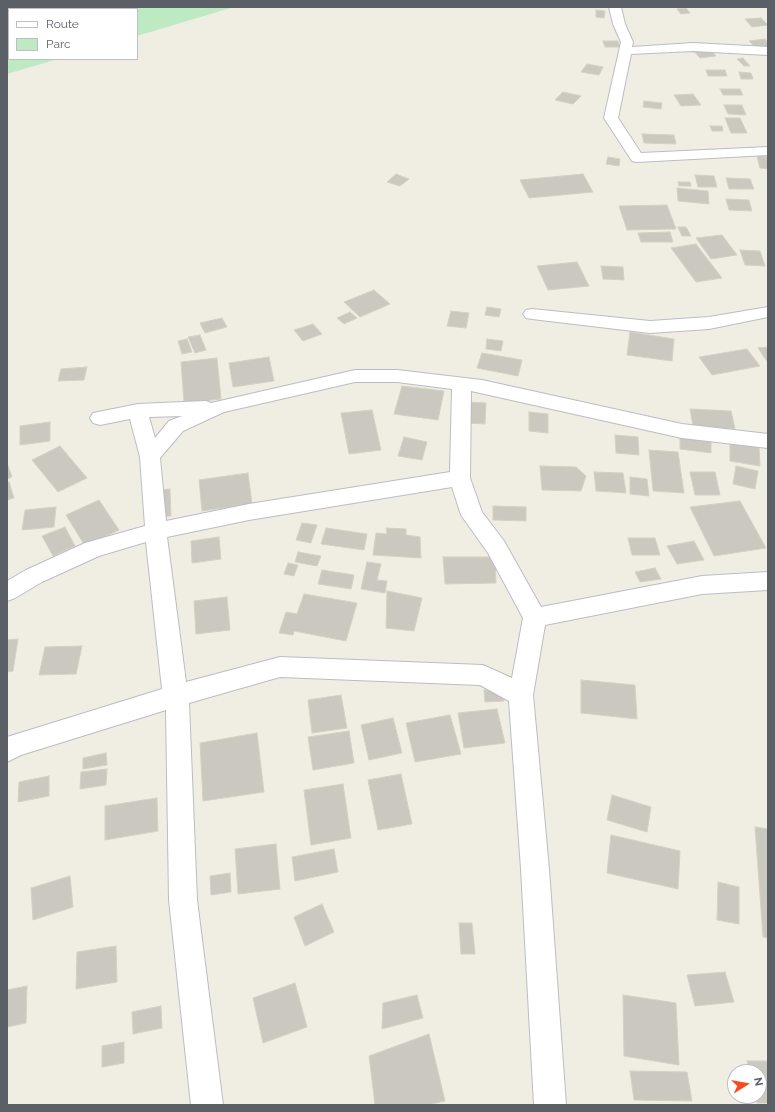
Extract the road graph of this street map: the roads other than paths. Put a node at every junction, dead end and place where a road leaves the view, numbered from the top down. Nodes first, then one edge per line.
1 (615, 7) edge
2 (625, 51) junction
3 (768, 51) edge
4 (768, 151) edge
5 (768, 312) edge
6 (532, 314) dead end
7 (462, 383) junction
8 (219, 407) junction
9 (138, 411) junction
10 (100, 418) dead end
11 (768, 441) edge
12 (150, 457) junction
13 (460, 478) junction
14 (156, 531) junction
15 (768, 581) edge
16 (7, 592) edge
17 (535, 618) junction
18 (521, 694) junction
19 (175, 696) junction
20 (7, 750) edge
21 (207, 1105) edge
22 (550, 1105) edge

1 - 2 street
2 - 3 street
2 - 4 street
5 - 6 street
7 - 8 street
7 - 11 street
7 - 13 street
8 - 9 street
8 - 12 street
9 - 10 street
9 - 12 street
12 - 14 street
13 - 14 street
13 - 17 street
14 - 16 street
14 - 19 street
15 - 17 street
17 - 18 street
18 - 19 street
18 - 22 street
19 - 20 street
19 - 21 street

